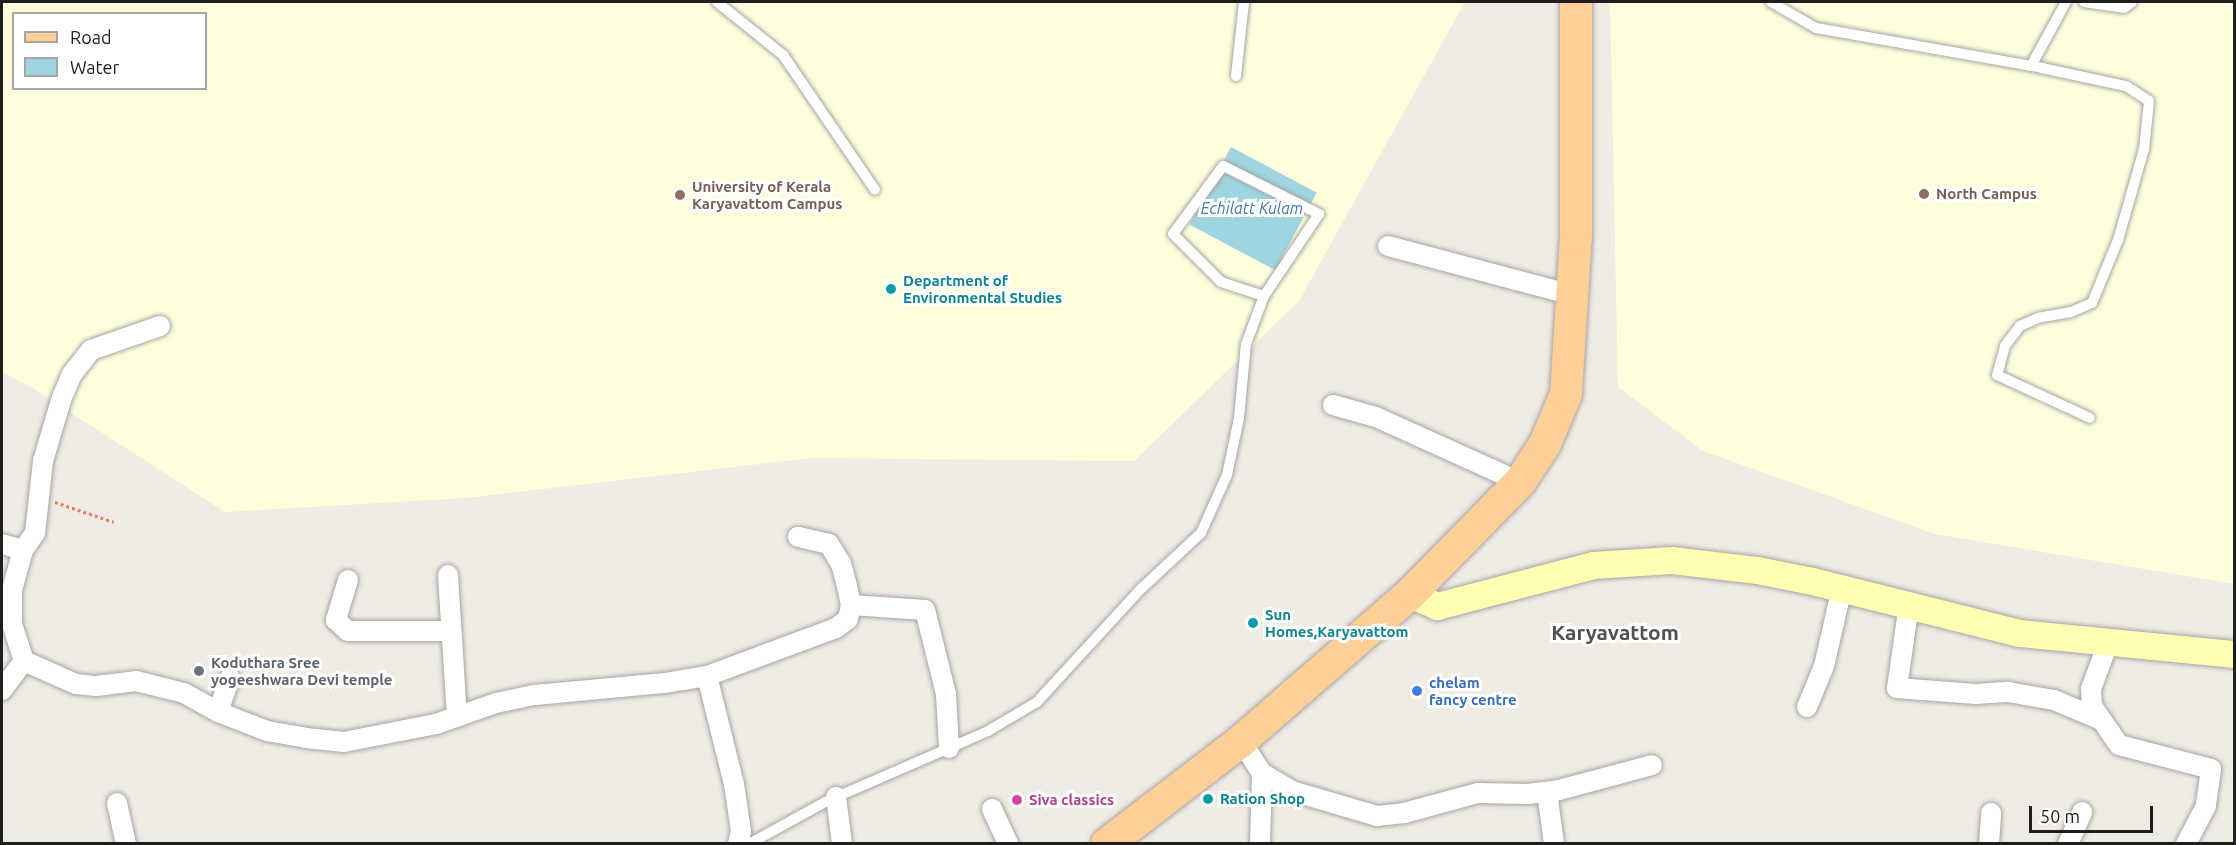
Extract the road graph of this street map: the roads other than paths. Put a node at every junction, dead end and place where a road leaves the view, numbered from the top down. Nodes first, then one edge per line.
1 (717, 2) edge
2 (1244, 2) edge
3 (1576, 2) edge
4 (1771, 2) edge
5 (2066, 2) edge
6 (2085, 2) edge
7 (2132, 2) edge
8 (2031, 66) junction
9 (1236, 76) dead end
10 (875, 190) dead end
11 (1388, 246) dead end
12 (1572, 295) junction
13 (1264, 296) junction
14 (160, 326) dead end
15 (1333, 405) dead end
16 (2090, 418) dead end
17 (1520, 482) junction
18 (798, 537) dead end
19 (2, 544) edge
20 (23, 550) junction
21 (448, 574) dead end
22 (348, 580) dead end
23 (1842, 588) junction
24 (1410, 594) junction
25 (851, 604) junction
26 (1909, 604) junction
27 (451, 631) junction
28 (2108, 643) junction
29 (2235, 654) edge
30 (24, 661) junction
31 (707, 676) junction
32 (230, 678) dead end
33 (2, 690) edge
34 (1807, 707) dead end
35 (218, 712) junction
36 (457, 717) junction
37 (2099, 718) junction
38 (1241, 741) junction
39 (949, 748) junction
40 (1652, 765) dead end
41 (1262, 773) junction
42 (1547, 792) junction
43 (836, 797) junction
44 (117, 804) dead end
45 (992, 809) dead end
46 (2082, 812) dead end
47 (1991, 813) dead end
48 (126, 843) edge
49 (738, 843) edge
50 (749, 843) edge
51 (842, 843) edge
52 (1008, 843) edge
53 (1107, 843) edge
54 (1260, 843) edge
55 (1554, 843) edge
56 (1989, 843) edge
57 (2068, 843) edge
58 (2186, 843) edge

1 - 10 lane
2 - 9 lane
3 - 12 main road
4 - 8 lane
5 - 8 lane
6 - 7 lane
8 - 16 lane
11 - 12 street
12 - 17 main road
13 - 13 lane
13 - 39 lane
14 - 20 street
15 - 17 street
17 - 24 main road
18 - 25 street
19 - 20 street
20 - 30 street
21 - 27 street
22 - 27 street
23 - 24 main road
23 - 26 main road
23 - 34 street
24 - 38 main road
25 - 31 street
25 - 39 street
26 - 28 main road
26 - 37 street
27 - 36 street
28 - 29 main road
28 - 37 street
30 - 33 street
30 - 35 street
31 - 36 street
31 - 49 street
32 - 35 street
35 - 36 street
37 - 58 street
38 - 41 street
38 - 53 main road
39 - 43 lane
40 - 42 street
41 - 42 street
41 - 54 street
42 - 55 street
43 - 50 lane
43 - 51 street
44 - 48 street
45 - 52 street
46 - 57 street
47 - 56 street

